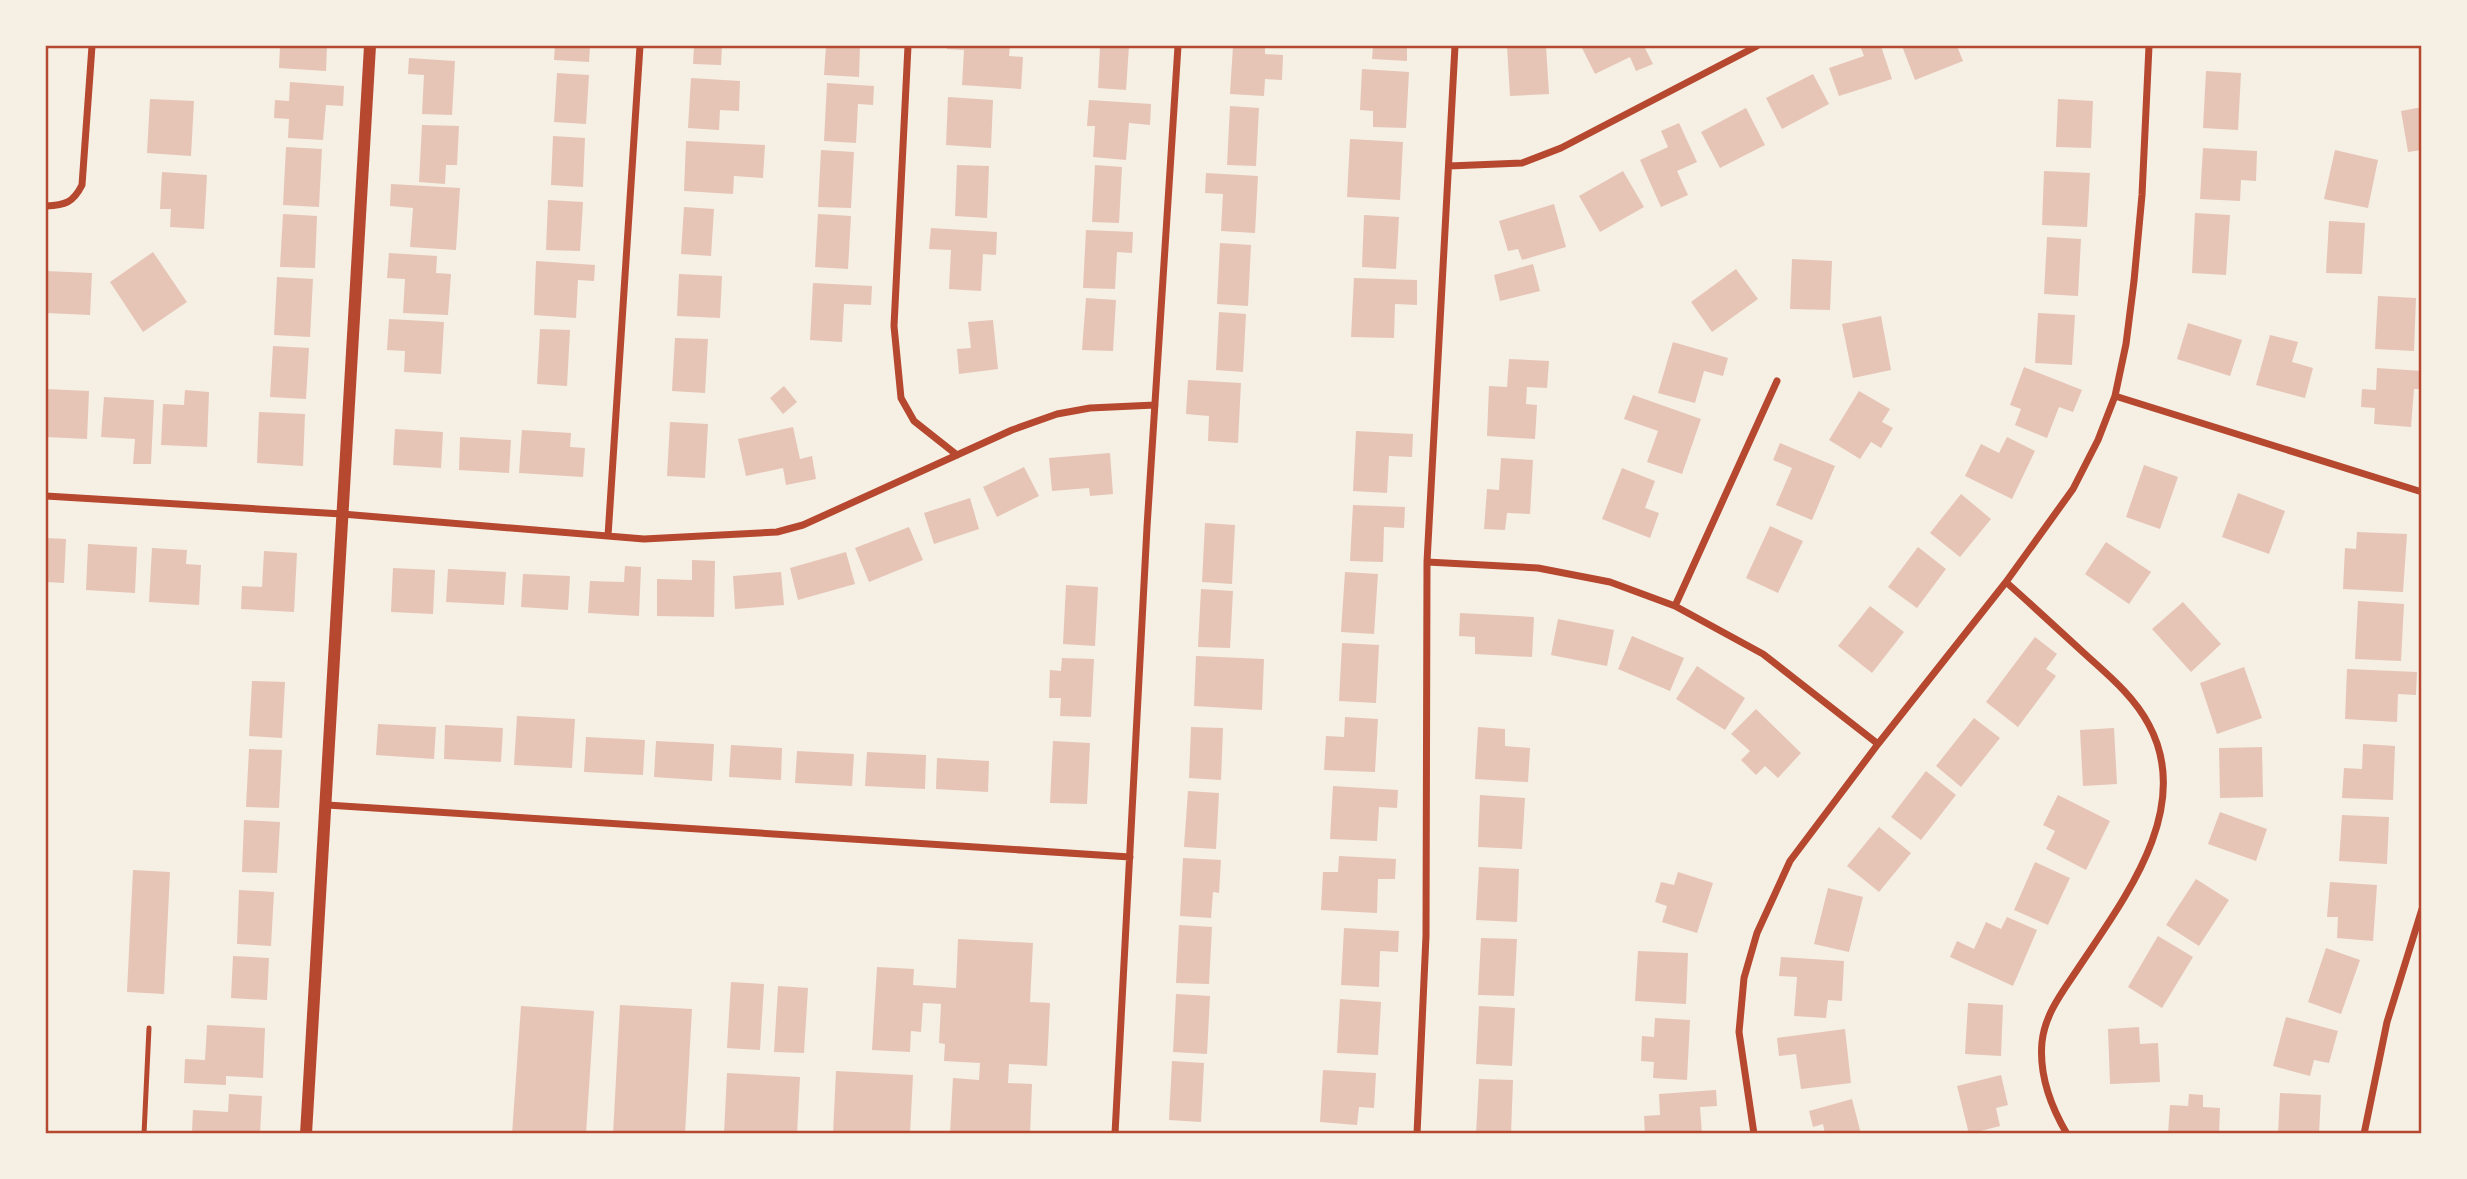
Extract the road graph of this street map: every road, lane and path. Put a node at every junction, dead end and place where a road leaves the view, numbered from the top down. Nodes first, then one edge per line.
1 (92, 46) edge
2 (370, 46) edge
3 (640, 46) edge
4 (908, 46) edge
5 (1178, 46) edge
6 (1455, 46) edge
7 (1757, 46) edge
8 (2149, 46) edge
9 (1449, 166) junction
10 (46, 206) edge
11 (1777, 381) dead end
12 (2115, 396) junction
13 (1155, 405) junction
14 (957, 455) junction
15 (2421, 492) edge
16 (46, 496) edge
17 (342, 514) junction
18 (608, 536) junction
19 (1427, 562) junction
20 (2006, 582) junction
21 (1675, 606) junction
22 (1878, 744) junction
23 (327, 805) junction
24 (1130, 858) junction
25 (2421, 909) edge
26 (149, 1028) dead end
27 (144, 1133) edge
28 (306, 1133) edge
29 (1115, 1133) edge
30 (1416, 1133) edge
31 (1754, 1133) edge
32 (2067, 1133) edge
33 (2364, 1133) edge

1 - 10 street
2 - 17 street
3 - 18 street
4 - 14 street
5 - 13 street
6 - 9 street
7 - 9 street
8 - 12 street
9 - 19 street
11 - 21 street
12 - 15 street
12 - 20 street
13 - 14 street
13 - 24 street
14 - 18 street
16 - 17 street
17 - 18 street
17 - 23 street
19 - 21 street
19 - 30 street
20 - 22 street
20 - 32 street
21 - 22 street
22 - 31 street
23 - 24 street
23 - 28 street
24 - 29 street
25 - 33 street
26 - 27 lane

